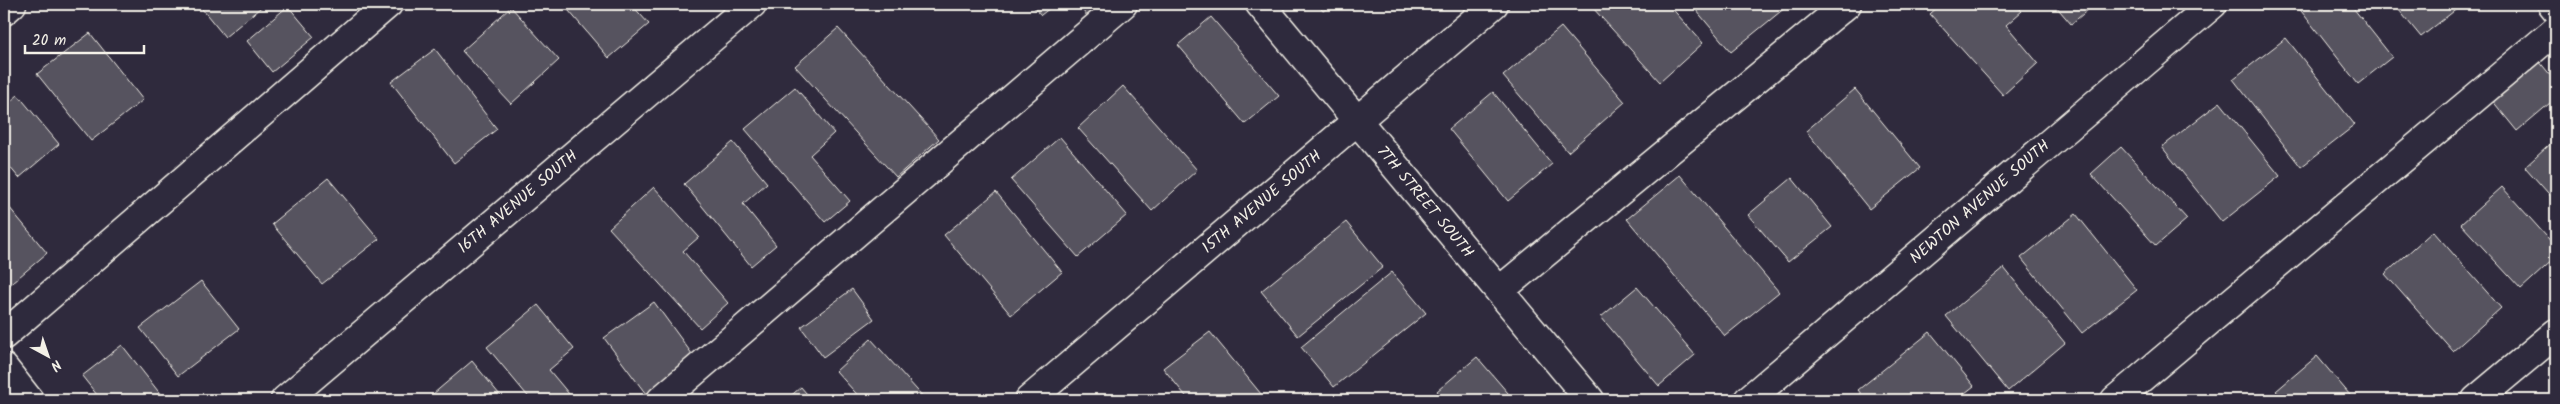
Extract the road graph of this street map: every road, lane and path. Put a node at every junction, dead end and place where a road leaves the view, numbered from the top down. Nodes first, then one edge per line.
1 (12, 4) edge
2 (388, 4) edge
3 (752, 4) edge
4 (1123, 4) edge
5 (1260, 4) edge
6 (1494, 4) edge
7 (1847, 4) edge
8 (2212, 4) edge
9 (2552, 4) edge
10 (2556, 9) edge
11 (4, 10) edge
12 (2556, 30) edge
13 (1357, 121) junction
14 (1499, 291) junction
15 (2556, 333) edge
16 (4, 335) edge
17 (4, 368) edge
18 (30, 400) edge
19 (285, 400) edge
20 (661, 400) edge
21 (1029, 400) edge
22 (1590, 400) edge
23 (1748, 400) edge
24 (2115, 400) edge
25 (2476, 400) edge

1 - 11 street
2 - 16 street
3 - 19 street, 16TH AVENUE SOUTH
4 - 20 street
5 - 13 street, 7TH STREET SOUTH
6 - 13 street, 15TH AVENUE SOUTH
7 - 14 street
8 - 23 street, NEWTON AVENUE SOUTH
9 - 10 street
12 - 24 street
13 - 14 street, 7TH STREET SOUTH
13 - 21 street, 15TH AVENUE SOUTH
14 - 22 street, 7TH STREET SOUTH
15 - 25 street
17 - 18 street

